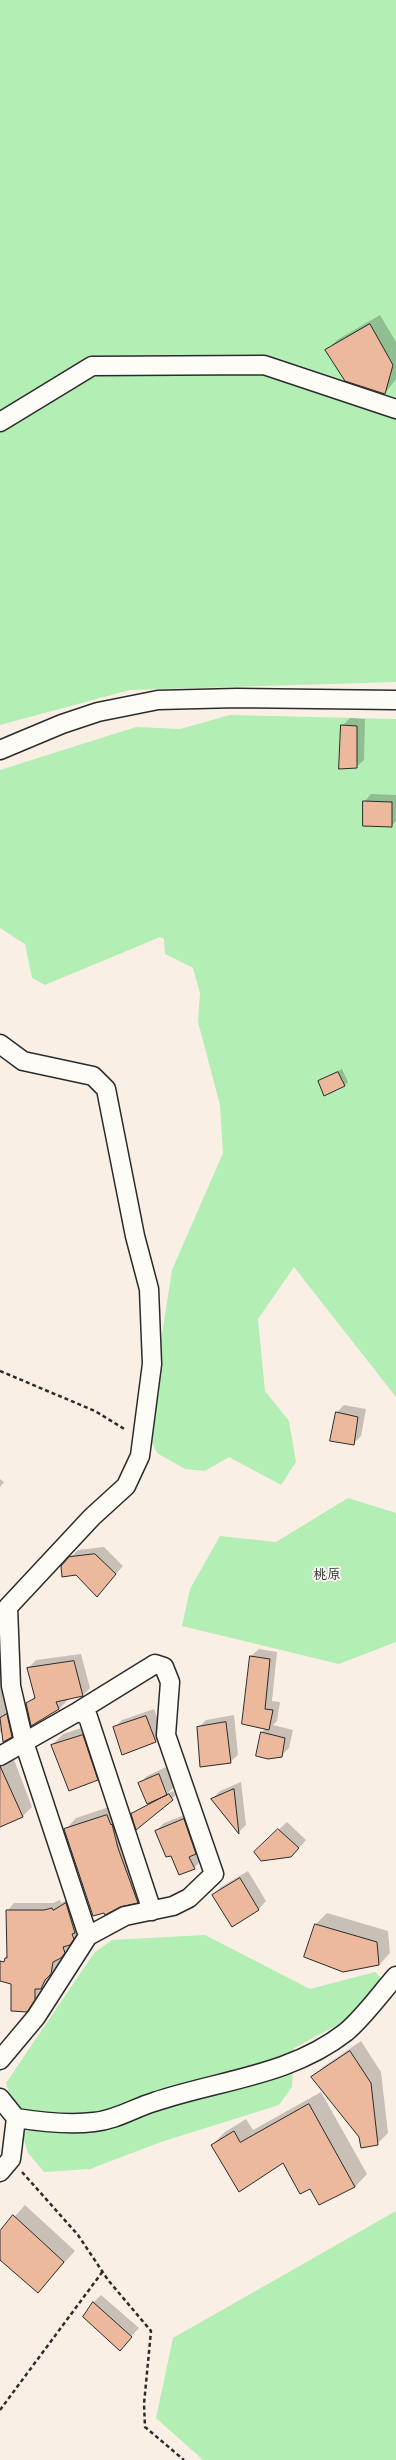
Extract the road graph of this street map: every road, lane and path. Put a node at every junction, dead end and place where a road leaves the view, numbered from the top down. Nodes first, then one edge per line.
1 (396, 409) edge
2 (0, 422) edge
3 (387, 700) edge
4 (0, 750) edge
5 (0, 1044) edge
6 (0, 1371) edge
7 (142, 1440) junction
8 (79, 1711) junction
9 (24, 1742) junction
10 (0, 1756) edge
11 (152, 1911) junction
12 (88, 1936) junction
13 (396, 1976) edge
14 (0, 2060) edge
15 (0, 2098) edge
16 (16, 2118) junction
17 (6, 2166) edge
18 (103, 2272) junction
19 (0, 2410) edge
20 (184, 2460) edge

1 - 2 street
3 - 4 street
5 - 7 street
6 - 7 path
7 - 9 street
8 - 9 street
8 - 11 street
8 - 11 street
9 - 10 street
9 - 12 street
11 - 12 street
12 - 14 street
13 - 16 street
15 - 16 street
16 - 17 street
17 - 18 path
18 - 19 path
18 - 20 path

